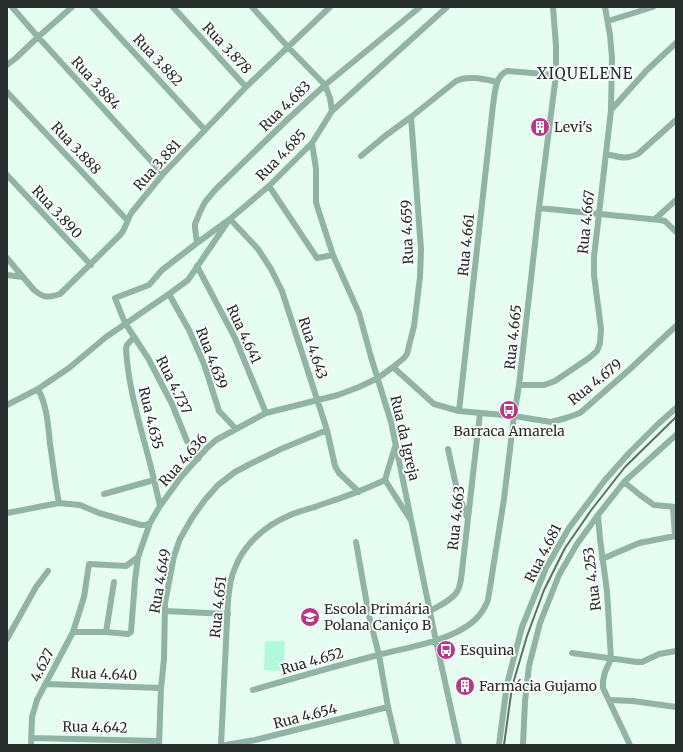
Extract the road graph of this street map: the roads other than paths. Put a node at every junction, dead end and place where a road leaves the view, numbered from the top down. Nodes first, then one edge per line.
1 (12, 7) edge
2 (72, 7) edge
3 (92, 7) edge
4 (173, 7) edge
5 (252, 7) edge
6 (330, 7) edge
7 (420, 7) edge
8 (447, 7) edge
9 (553, 7) edge
10 (605, 7) edge
11 (653, 7) edge
12 (608, 21) junction
13 (38, 37) junction
14 (676, 43) edge
15 (288, 47) junction
16 (7, 65) edge
17 (556, 75) junction
18 (497, 82) junction
19 (325, 85) junction
20 (246, 87) junction
21 (7, 92) edge
22 (611, 110) junction
23 (332, 111) junction
24 (410, 117) junction
25 (676, 120) edge
26 (205, 130) junction
27 (312, 143) junction
28 (606, 154) junction
29 (361, 156) dead end
30 (163, 174) junction
31 (7, 175) edge
32 (269, 186) junction
33 (676, 200) edge
34 (539, 208) junction
35 (598, 214) junction
36 (230, 219) junction
37 (655, 219) junction
38 (127, 220) junction
39 (676, 232) edge
40 (197, 243) junction
41 (333, 255) junction
42 (7, 258) edge
43 (90, 265) junction
44 (197, 266) junction
45 (7, 275) edge
46 (23, 278) junction
47 (170, 294) junction
48 (115, 298) joint
49 (125, 323) junction
50 (676, 326) edge
51 (134, 337) junction
52 (393, 367) junction
53 (378, 378) junction
54 (519, 385) junction
55 (38, 389) junction
56 (318, 400) junction
57 (7, 405) edge
58 (676, 408) edge
59 (459, 411) junction
60 (480, 413) junction
61 (266, 414) junction
62 (514, 416) junction
63 (236, 428) junction
64 (327, 430) junction
65 (676, 434) edge
66 (396, 445) junction
67 (448, 449) dead end
68 (198, 459) junction
69 (154, 480) junction
70 (386, 480) junction
71 (624, 482) junction
72 (360, 492) junction
73 (104, 494) dead end
74 (59, 503) junction
75 (160, 506) junction
76 (674, 507) edge
77 (7, 513) edge
78 (598, 515) junction
79 (468, 519) junction
80 (150, 523) junction
81 (412, 524) junction
82 (675, 536) edge
83 (356, 542) dead end
84 (138, 557) junction
85 (602, 559) junction
86 (48, 571) dead end
87 (114, 582) dead end
88 (165, 611) junction
89 (430, 611) junction
90 (228, 614) junction
91 (73, 632) junction
92 (106, 632) junction
93 (7, 639) edge
94 (436, 641) junction
95 (676, 651) edge
96 (572, 653) dead end
97 (379, 655) junction
98 (611, 659) junction
99 (46, 684) junction
100 (161, 688) junction
101 (252, 690) dead end
102 (609, 700) junction
103 (388, 707) junction
104 (676, 707) edge
105 (31, 738) junction
106 (62, 742) edge
107 (159, 743) edge
108 (255, 743) edge
109 (31, 745) edge
110 (221, 745) edge
111 (226, 745) edge
112 (397, 745) edge
113 (459, 745) edge
114 (499, 745) edge
115 (523, 745) edge
116 (630, 745) edge

1 - 13 street, Rua 3.884
2 - 13 street
3 - 26 street, Rua 3.882
4 - 20 street, Rua 3.878
5 - 15 street
6 - 15 street, Rua 3.881
7 - 19 street, Rua 4.683
8 - 23 street, Rua 4.685
9 - 17 street, Rua 4.665
10 - 12 street, Rua 4.667
11 - 12 street
12 - 22 street, Rua 4.667
13 - 16 street
13 - 30 street, Rua 3.884
14 - 22 street
15 - 19 street
15 - 20 street, Rua 3.881
17 - 18 street
17 - 34 street, Rua 4.665
18 - 24 street
18 - 59 street, Rua 4.661
19 - 23 street
19 - 40 street, Rua 4.683
20 - 26 street, Rua 3.881
21 - 38 street, Rua 3.888
22 - 28 street, Rua 4.667
23 - 27 street, Rua 4.685
24 - 29 street
24 - 52 street, Rua 4.659
25 - 28 street
26 - 30 street, Rua 3.881
27 - 32 street, Rua 4.685
27 - 41 street, Rua da Igreja
28 - 35 street, Rua 4.667
30 - 38 street, Rua 3.881
31 - 43 street, Rua 3.890
32 - 36 street, Rua 4.685
32 - 41 street
33 - 37 street
34 - 35 street
34 - 54 street, Rua 4.665
35 - 37 street
35 - 54 street, Rua 4.667
36 - 40 street, Rua 4.685
36 - 44 street
36 - 56 street, Rua 4.643
37 - 39 street
38 - 43 street, Rua 3.881
40 - 48 street, Rua 4.685
41 - 53 street, Rua da Igreja
42 - 46 street, Rua 3.881
43 - 46 street, Rua 3.881
44 - 47 street
44 - 61 street, Rua 4.641
45 - 46 street
47 - 49 street
47 - 63 street, Rua 4.639
48 - 49 street, Rua 4.737
49 - 51 street, Rua 4.737
49 - 55 street
50 - 62 street, Rua 4.679
51 - 68 street, Rua 4.737
51 - 69 street, Rua 4.635
52 - 53 street, Rua 4.636
52 - 59 street
53 - 56 street, Rua 4.636
53 - 66 street, Rua da Igreja
54 - 62 street, Rua 4.665
55 - 57 street
55 - 74 street
56 - 61 street, Rua 4.636
56 - 64 street, Rua 4.643
58 - 114 street, Rua 4.681
59 - 60 street
60 - 62 street
60 - 79 street, Rua 4.663
61 - 63 street, Rua 4.636
62 - 94 street, Rua 4.665
63 - 68 street, Rua 4.636
64 - 72 street, Rua 4.643
64 - 88 street, Rua 4.649
65 - 71 street
66 - 70 street
66 - 81 street, Rua da Igreja
67 - 79 street
68 - 75 street, Rua 4.636
69 - 73 street
69 - 75 street, Rua 4.635
70 - 72 street, Rua 4.651
70 - 81 street
71 - 76 street
71 - 78 street
72 - 90 street, Rua 4.651
74 - 77 street
74 - 80 street
75 - 80 street, Rua 4.636
76 - 82 street
78 - 85 street, Rua 4.253
78 - 115 street
79 - 89 street, Rua 4.663
80 - 84 street, Rua 4.636
81 - 89 street, Rua da Igreja
82 - 85 street
83 - 97 street
84 - 91 street, 4.627
84 - 92 street, Rua 4.636
85 - 98 street, Rua 4.253
86 - 93 street
87 - 92 street
88 - 90 street
88 - 100 street, Rua 4.649
89 - 94 street, Rua da Igreja
90 - 110 street, Rua 4.651
91 - 92 street
91 - 99 street, 4.627
94 - 97 street, Rua 4.652
94 - 113 street, Rua da Igreja
95 - 98 street
96 - 98 street
97 - 101 street, Rua 4.652
97 - 103 street
98 - 102 street, Rua 4.253
99 - 100 street, Rua 4.640
99 - 105 street, 4.627
100 - 107 street, Rua 4.649
102 - 104 street
102 - 116 street, Rua 4.253
103 - 108 street, Rua 4.654
103 - 112 street
105 - 106 street, Rua 4.642
105 - 109 street, 4.627
106 - 107 street, Rua 4.642
108 - 111 street, Rua 4.654

